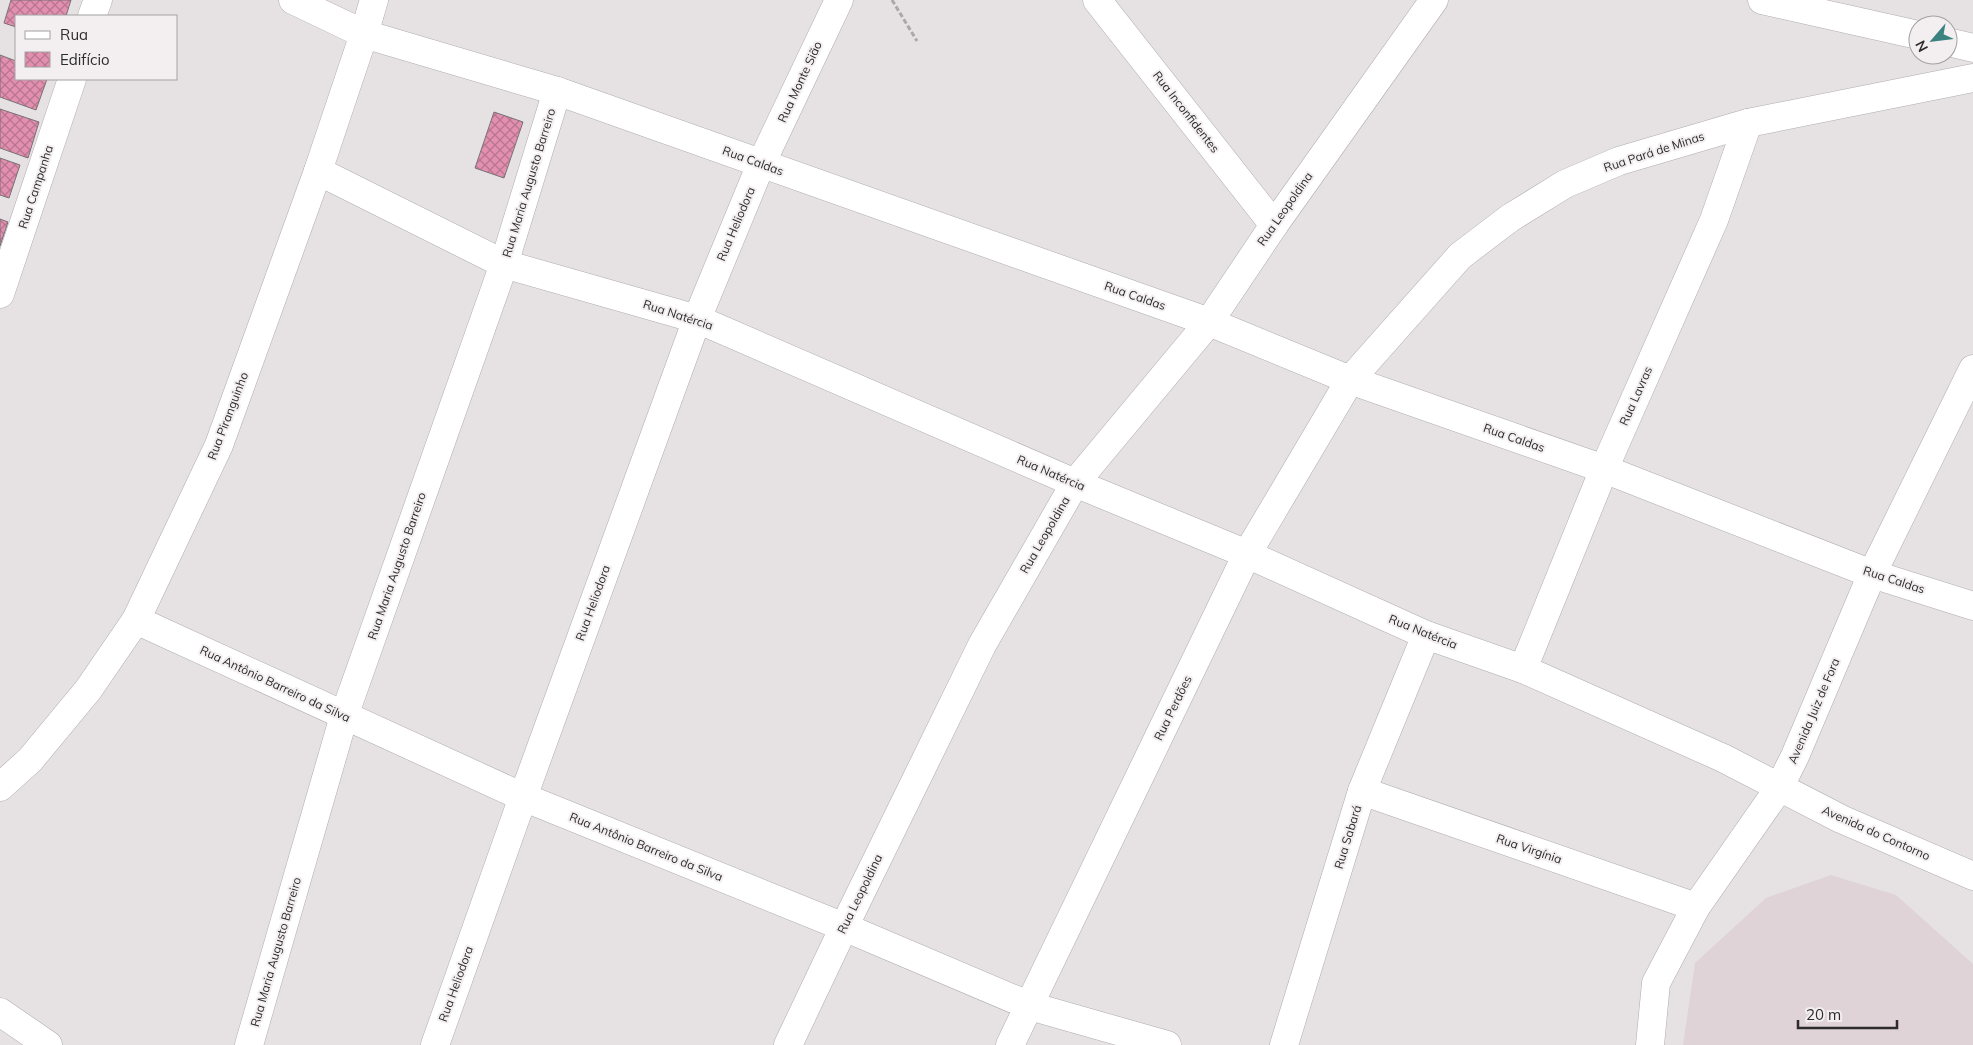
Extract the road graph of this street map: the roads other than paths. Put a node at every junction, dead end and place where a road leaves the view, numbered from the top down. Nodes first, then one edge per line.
1 (98, 0) edge
2 (293, 0) edge
3 (374, 0) edge
4 (839, 0) edge
5 (1098, 0) edge
6 (1434, 0) edge
7 (1762, 0) edge
8 (92, 15) edge
9 (1908, 33) edge
10 (364, 34) junction
11 (1958, 44) edge
12 (1973, 48) edge
13 (1973, 78) edge
14 (72, 80) edge
15 (557, 91) junction
16 (1748, 123) junction
17 (761, 164) junction
18 (318, 171) junction
19 (1274, 225) junction
20 (504, 264) junction
21 (0, 294) edge
22 (696, 319) junction
23 (1209, 322) junction
24 (1973, 369) edge
25 (1350, 380) junction
26 (1604, 469) junction
27 (1075, 483) junction
28 (1247, 554) junction
29 (1872, 574) junction
30 (1973, 606) edge
31 (136, 620) junction
32 (1426, 635) junction
33 (1523, 669) junction
34 (344, 716) junction
35 (0, 787) edge
36 (1780, 788) junction
37 (1362, 791) junction
38 (523, 797) junction
39 (1973, 876) edge
40 (1696, 907) junction
41 (844, 927) junction
42 (1030, 1006) junction
43 (0, 1012) edge
44 (48, 1045) edge
45 (248, 1045) edge
46 (435, 1045) edge
47 (788, 1045) edge
48 (1010, 1045) edge
49 (1167, 1045) edge
50 (1284, 1045) edge
51 (1650, 1045) edge

1 - 8 street
2 - 10 street, Rua Caldas
3 - 10 street, Rua Piranguinho
4 - 17 street, Rua Monte Sião
5 - 19 street, Rua Inconfidentes
6 - 19 street, Rua Leopoldina
7 - 9 street
10 - 15 street, Rua Caldas
10 - 18 street, Rua Piranguinho
11 - 12 street
13 - 16 street, Rua Pará de Minas
14 - 21 street, Rua Campanha
15 - 17 street, Rua Caldas
15 - 20 street, Rua Maria Augusto Barreiro
16 - 25 street, Rua Pará de Minas
16 - 26 street, Rua Lavras
17 - 22 street, Rua Heliodora
17 - 23 street, Rua Caldas
18 - 20 street, Rua Natércia
18 - 31 street, Rua Piranguinho
19 - 23 street, Rua Leopoldina
20 - 22 street, Rua Natércia
20 - 34 street, Rua Maria Augusto Barreiro
22 - 27 street, Rua Natércia
22 - 38 street, Rua Heliodora
23 - 25 street, Rua Caldas
23 - 27 street, Rua Leopoldina
24 - 29 street, Avenida Juiz de Fora
25 - 26 street, Rua Caldas
25 - 28 street, Rua Perdões
26 - 29 street, Rua Caldas
26 - 33 street, Rua Lavras
27 - 28 street, Rua Natércia
27 - 41 street, Rua Leopoldina
28 - 32 street, Rua Natércia
28 - 42 street, Rua Perdões
29 - 30 street, Rua Caldas
29 - 36 street, Avenida Juiz de Fora
31 - 34 street, Rua Antônio Barreiro da Silva
31 - 35 street, Rua Piranguinho
32 - 33 street, Rua Natércia
32 - 37 street, Rua Sabará
33 - 36 street, Rua Natércia
34 - 38 street, Rua Antônio Barreiro da Silva
34 - 45 street, Rua Maria Augusto Barreiro
36 - 39 street, Avenida do Contorno
36 - 40 street, Avenida Juiz de Fora
37 - 40 street, Rua Virgínia
37 - 50 street, Rua Sabará
38 - 41 street, Rua Antônio Barreiro da Silva
38 - 46 street, Rua Heliodora
40 - 51 street, Avenida Juiz de Fora
41 - 42 street, Rua Antônio Barreiro da Silva
41 - 47 street, Rua Leopoldina
42 - 48 street, Rua Perdões
42 - 49 street, Rua Antônio Barreiro da Silva
43 - 44 street

